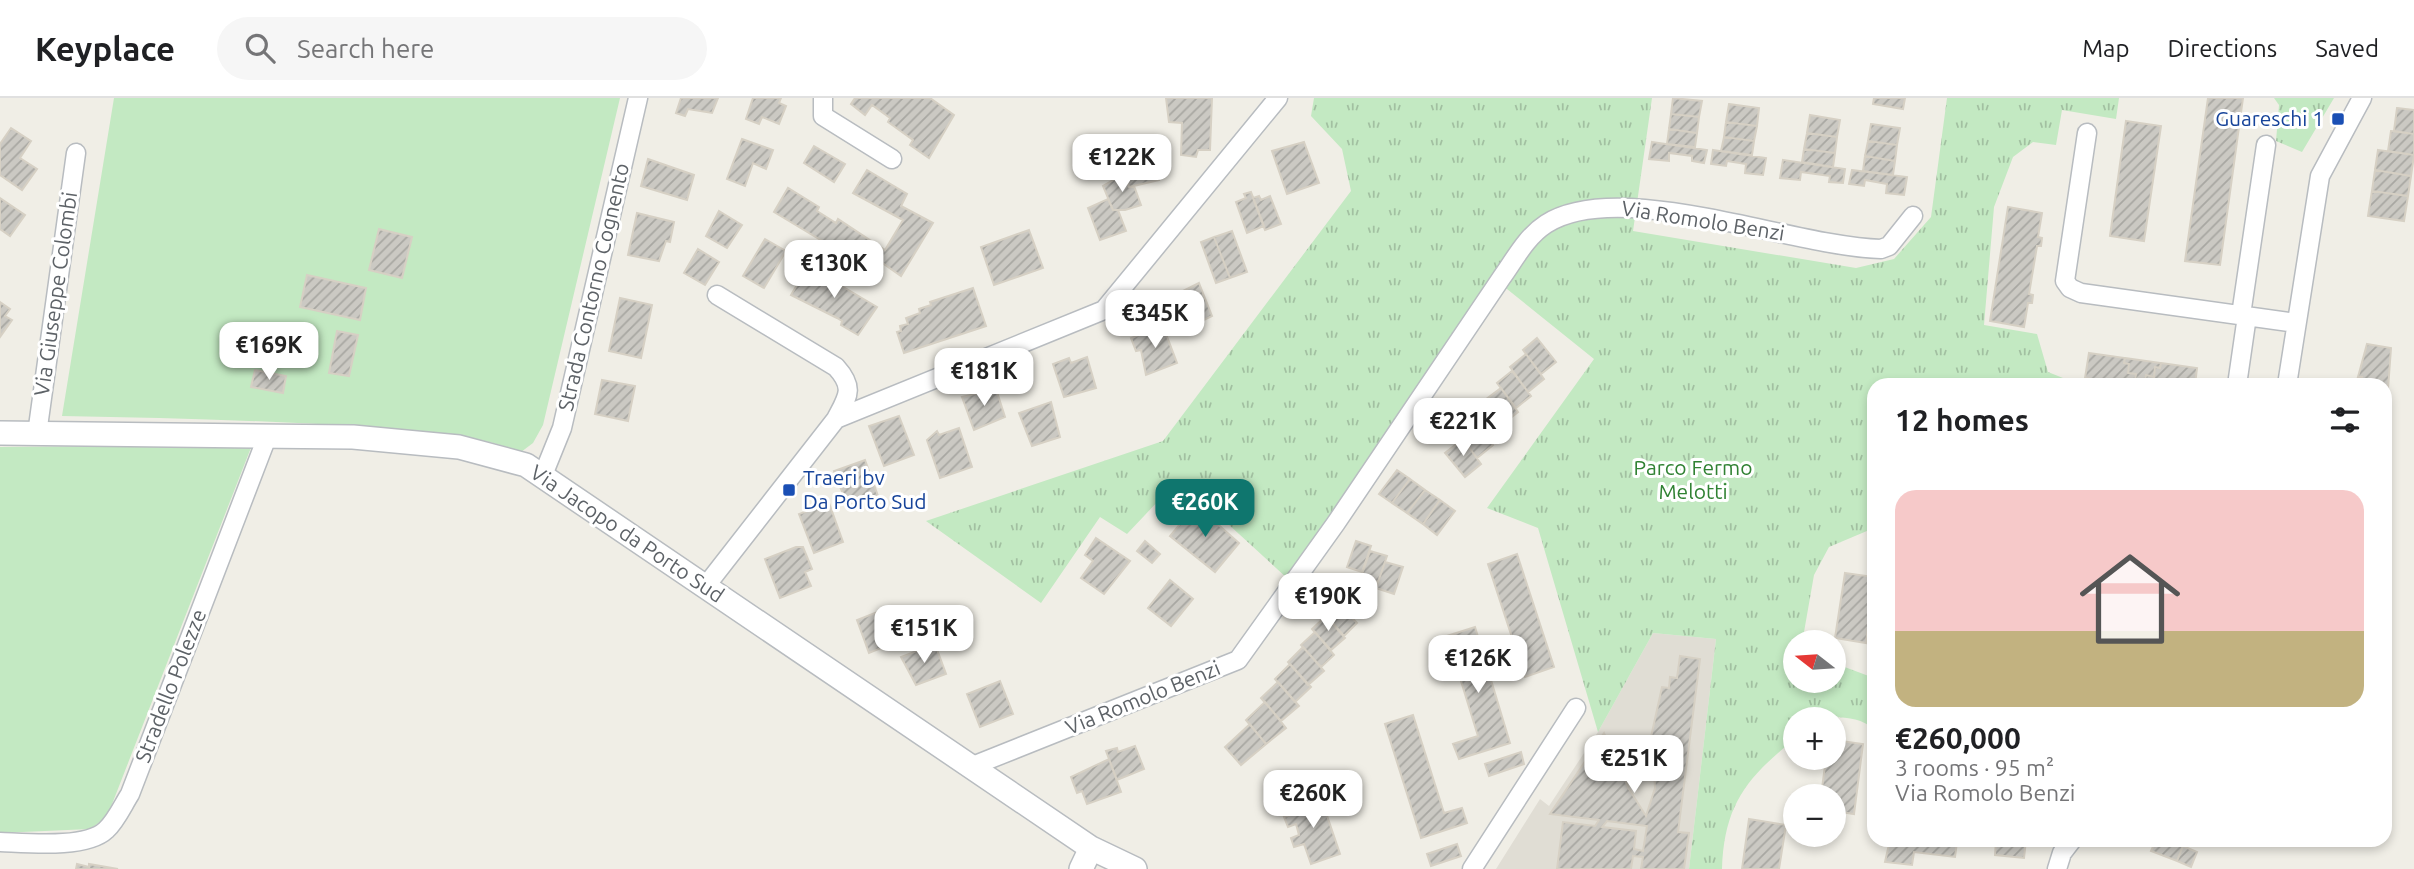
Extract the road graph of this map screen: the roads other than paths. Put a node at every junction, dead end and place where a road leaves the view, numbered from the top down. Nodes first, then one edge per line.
1 (638, 98) edge
2 (823, 98) edge
3 (1278, 98) edge
4 (2362, 98) edge
5 (2087, 133) dead end
6 (2266, 145) dead end
7 (76, 153) dead end
8 (892, 159) dead end
9 (1913, 216) dead end
10 (718, 295) dead end
11 (2244, 316) junction
12 (2296, 323) junction
13 (2238, 378) edge
14 (2288, 378) edge
15 (836, 419) junction
16 (0, 433) edge
17 (37, 434) junction
18 (267, 437) junction
19 (544, 475) junction
20 (705, 587) junction
21 (1576, 708) dead end
22 (970, 766) junction
23 (0, 842) edge
24 (2067, 847) edge
25 (1091, 848) junction
26 (1081, 869) edge
27 (1135, 869) edge
28 (1472, 869) edge
29 (2057, 869) edge

1 - 19 street, Strada Contorno Cognento
2 - 8 street
3 - 15 street
4 - 12 street
5 - 11 street
6 - 11 street
7 - 17 street, Via Giuseppe Colombi
9 - 22 street, Via Romolo Benzi
10 - 15 street
11 - 12 street
11 - 13 street
12 - 14 street
15 - 20 street
16 - 17 street, Via Jacopo da Porto Sud
17 - 18 street, Via Jacopo da Porto Sud
18 - 19 street, Via Jacopo da Porto Sud
18 - 23 street, Stradello Polezze
19 - 20 street, Via Jacopo da Porto Sud
20 - 22 street, Via Jacopo da Porto Sud
21 - 28 street
22 - 25 street, Via Jacopo da Porto Sud
24 - 29 street
25 - 26 street
25 - 27 street, Via Jacopo da Porto Sud

